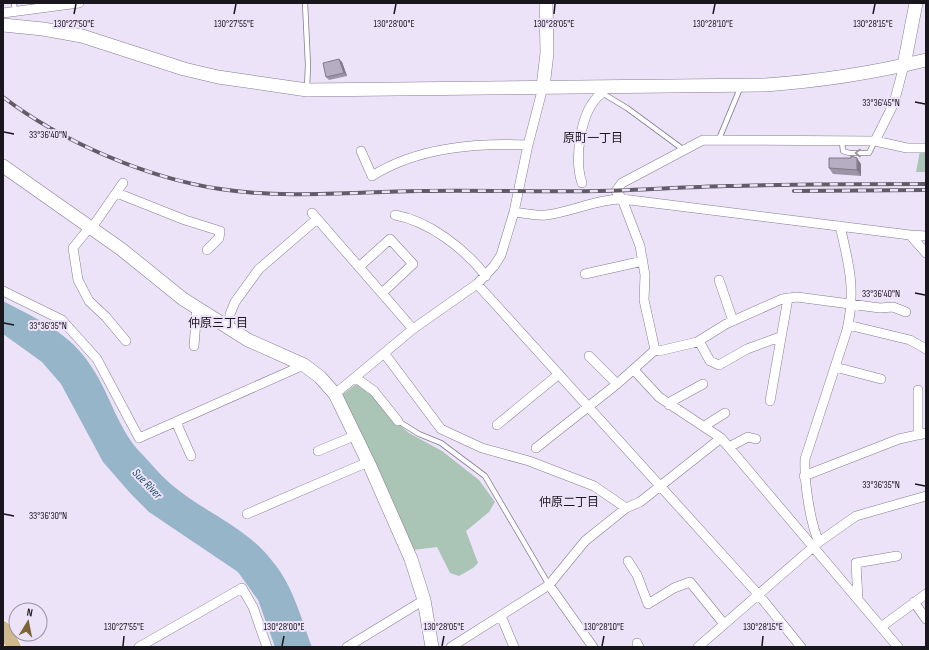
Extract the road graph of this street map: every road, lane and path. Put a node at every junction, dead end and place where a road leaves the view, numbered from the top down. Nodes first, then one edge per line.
1 (79, 3) edge
2 (305, 3) edge
3 (546, 3) edge
4 (916, 3) edge
5 (66, 4) edge
6 (14, 7) edge
7 (3, 13) edge
8 (9, 25) edge
9 (926, 60) edge
10 (904, 65) junction
11 (741, 85) junction
12 (543, 88) junction
13 (307, 90) junction
14 (602, 90) junction
15 (719, 139) junction
16 (875, 141) junction
17 (528, 145) junction
18 (926, 148) edge
19 (684, 150) junction
20 (361, 151) dead end
21 (3, 166) edge
22 (123, 183) dead end
23 (582, 183) dead end
24 (117, 194) junction
25 (622, 199) junction
26 (514, 212) junction
27 (395, 215) dead end
28 (840, 226) junction
29 (90, 228) junction
30 (910, 235) junction
31 (926, 236) edge
32 (207, 250) dead end
33 (926, 253) edge
34 (643, 261) junction
35 (359, 267) junction
36 (585, 274) dead end
37 (486, 276) junction
38 (719, 280) dead end
39 (477, 284) junction
40 (3, 291) edge
41 (382, 293) junction
42 (788, 298) junction
43 (852, 304) junction
44 (197, 308) junction
45 (906, 312) dead end
46 (733, 321) junction
47 (848, 325) junction
48 (229, 328) junction
49 (413, 328) junction
50 (781, 338) junction
51 (126, 341) dead end
52 (699, 341) junction
53 (194, 346) dead end
54 (926, 348) edge
55 (655, 350) junction
56 (384, 353) junction
57 (589, 356) dead end
58 (301, 364) junction
59 (835, 367) junction
60 (634, 370) junction
61 (559, 374) junction
62 (356, 378) junction
63 (882, 379) dead end
64 (617, 384) junction
65 (704, 384) dead end
66 (918, 390) dead end
67 (335, 394) junction
68 (770, 402) dead end
69 (669, 404) junction
70 (589, 406) junction
71 (725, 413) dead end
72 (398, 420) joint
73 (176, 422) junction
74 (497, 425) dead end
75 (705, 427) junction
76 (923, 434) edge
77 (354, 436) junction
78 (721, 438) junction
79 (756, 439) dead end
80 (729, 447) junction
81 (536, 448) dead end
82 (318, 451) dead end
83 (191, 456) dead end
84 (368, 462) junction
85 (804, 476) junction
86 (660, 486) junction
87 (926, 496) edge
88 (626, 508) junction
89 (247, 514) dead end
90 (817, 545) junction
91 (897, 556) dead end
92 (628, 561) dead end
93 (549, 585) junction
94 (758, 594) junction
95 (926, 594) edge
96 (858, 599) junction
97 (424, 600) junction
98 (914, 602) junction
99 (501, 616) junction
100 (926, 619) edge
101 (724, 624) junction
102 (881, 627) junction
103 (3, 628) edge
104 (14, 647) edge
105 (139, 647) edge
106 (267, 647) edge
107 (347, 647) edge
108 (432, 647) edge
109 (451, 647) edge
110 (514, 647) edge
111 (593, 647) edge
112 (698, 647) edge
113 (801, 647) edge
114 (898, 647) edge

1 - 5 street
2 - 13 lane
3 - 12 main road
4 - 10 main road
5 - 6 street
6 - 7 street
6 - 8 street
8 - 13 main road
9 - 10 main road
10 - 11 main road
10 - 16 street
11 - 14 main road
11 - 15 lane
12 - 13 main road
12 - 14 main road
12 - 17 street
14 - 19 lane
14 - 23 street
15 - 16 street
15 - 19 street
16 - 18 street
17 - 20 street
17 - 26 street
19 - 25 street
21 - 29 main road
22 - 24 street
24 - 29 street
24 - 32 street
25 - 26 street
25 - 28 street
25 - 34 street
26 - 37 street
27 - 37 street
28 - 30 street
28 - 43 street
29 - 44 main road
29 - 51 street
30 - 31 street
30 - 33 street
34 - 36 street
34 - 55 street
35 - 41 street
35 - 41 street
35 - 48 street
37 - 39 street
38 - 46 street
39 - 49 street
39 - 61 street
40 - 73 street
41 - 49 street
42 - 43 street
42 - 46 street
42 - 50 street
43 - 45 street
43 - 47 street
44 - 48 main road
44 - 53 street
46 - 52 street
47 - 54 street
47 - 59 street
48 - 58 main road
49 - 56 street
50 - 52 street
50 - 68 street
52 - 55 street
55 - 60 street
56 - 62 street
56 - 88 street
57 - 64 street
58 - 67 main road
58 - 73 street
59 - 63 street
59 - 85 street
60 - 64 street
60 - 69 street
61 - 70 street
61 - 74 street
62 - 67 street
62 - 72 street
64 - 70 street
65 - 69 street
66 - 76 street
67 - 77 main road
69 - 75 street
70 - 81 street
70 - 86 street
71 - 75 street
72 - 93 lane
73 - 83 street
75 - 78 street
76 - 85 street
77 - 82 street
77 - 84 main road
78 - 80 street
78 - 86 street
79 - 80 street
80 - 90 street
84 - 89 street
84 - 97 main road
85 - 90 street
86 - 88 street
86 - 94 street
87 - 90 street
88 - 93 street
90 - 94 street
90 - 96 street
91 - 96 street
92 - 101 street
93 - 99 street
93 - 111 street
94 - 101 street
94 - 113 street
95 - 98 street
96 - 102 street
97 - 107 street
97 - 108 main road
98 - 100 street
98 - 102 street
99 - 109 street
99 - 110 street
101 - 112 street
102 - 114 street
103 - 104 main road
105 - 106 street

